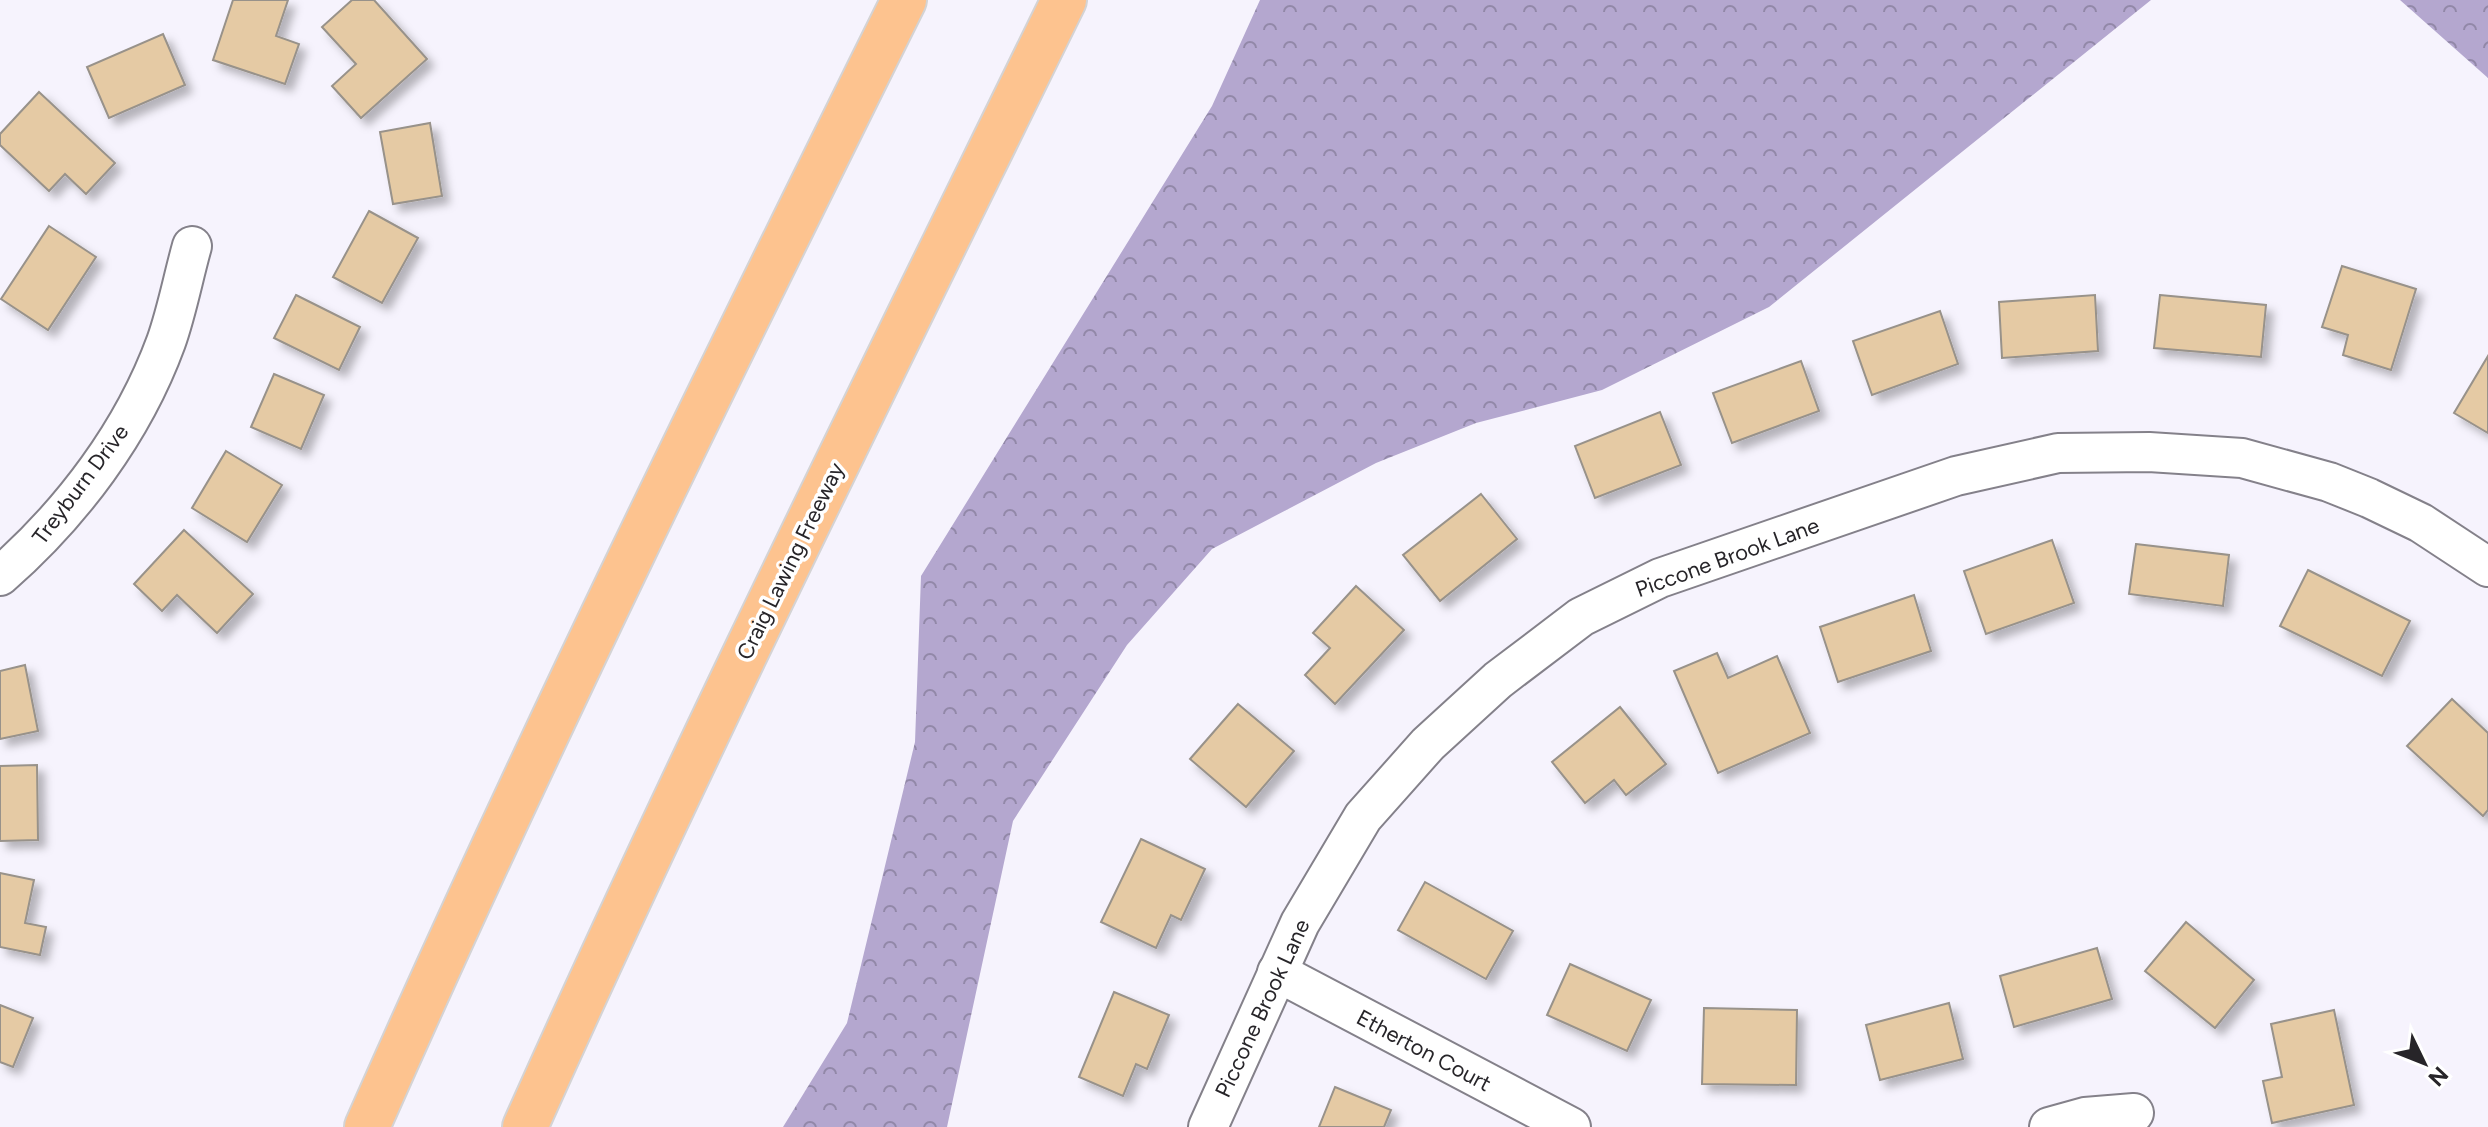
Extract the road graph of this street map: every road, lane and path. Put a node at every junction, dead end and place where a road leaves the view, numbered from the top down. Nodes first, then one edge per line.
1 (904, 0) edge
2 (1064, 0) edge
3 (192, 246) dead end
4 (2488, 567) edge
5 (0, 576) edge
6 (1277, 972) junction
7 (2134, 1113) dead end
8 (367, 1127) edge
9 (525, 1127) edge
10 (1208, 1127) edge
11 (1571, 1127) edge
12 (2049, 1127) edge

1 - 8 highway
2 - 9 highway, Craig Lawing Freeway
3 - 5 street, Treyburn Drive
4 - 6 street, Piccone Brook Lane
6 - 10 street, Piccone Brook Lane
6 - 11 street, Etherton Court
7 - 12 street

